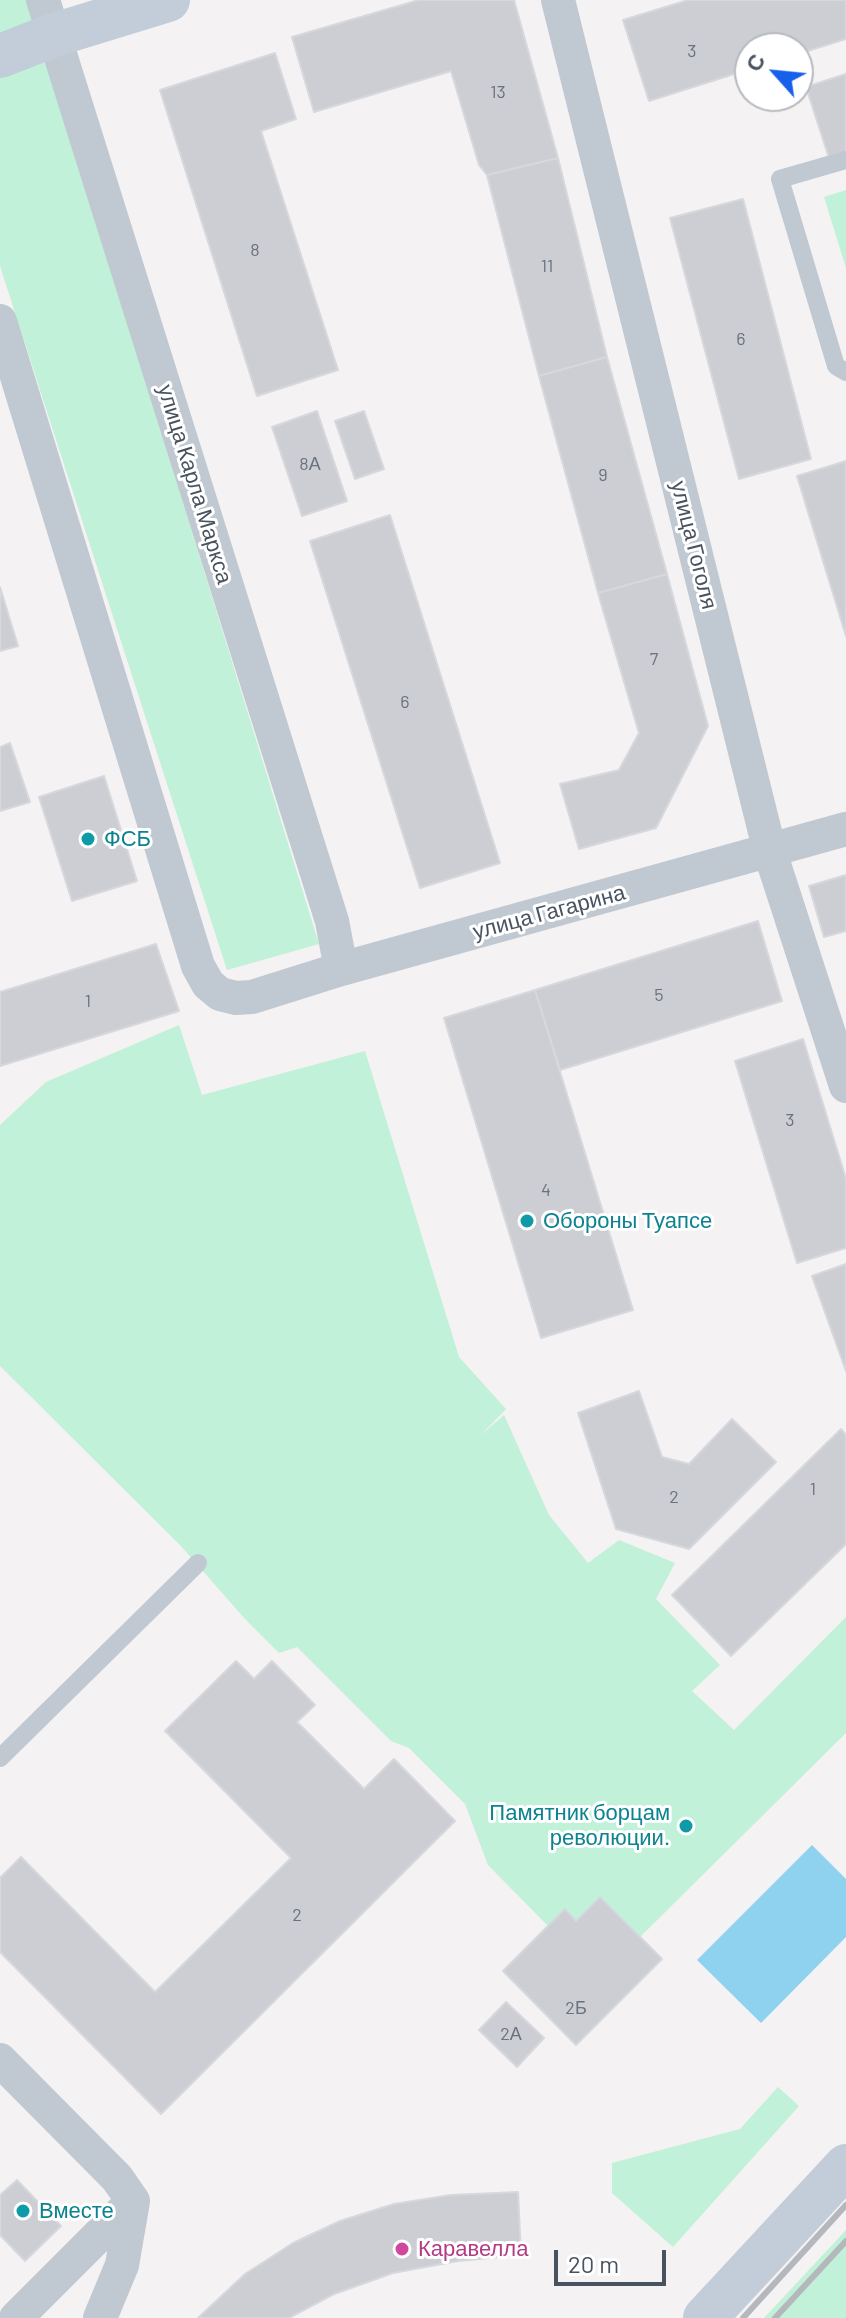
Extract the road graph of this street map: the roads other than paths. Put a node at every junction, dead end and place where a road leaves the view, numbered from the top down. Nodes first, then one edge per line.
1 (168, 0) edge
2 (558, 0) edge
3 (48, 17) edge
4 (0, 56) edge
5 (846, 160) edge
6 (0, 321) edge
7 (846, 372) edge
8 (846, 829) edge
9 (770, 852) junction
10 (341, 969) junction
11 (846, 1086) edge
12 (198, 1563) dead end
13 (0, 1758) edge
14 (0, 2060) edge
15 (846, 2166) edge
16 (133, 2201) junction
17 (16, 2318) edge
18 (100, 2318) edge
19 (705, 2318) edge

1 - 3 street
2 - 9 street, улица Гоголя
3 - 4 street
3 - 10 street, улица Карла Маркса
5 - 7 lane
6 - 10 street, улица Гагарина
8 - 9 street, улица Гагарина
9 - 10 street, улица Гагарина
9 - 11 street, улица Гоголя
12 - 13 lane
14 - 16 street
15 - 19 street
16 - 17 street
16 - 18 street

